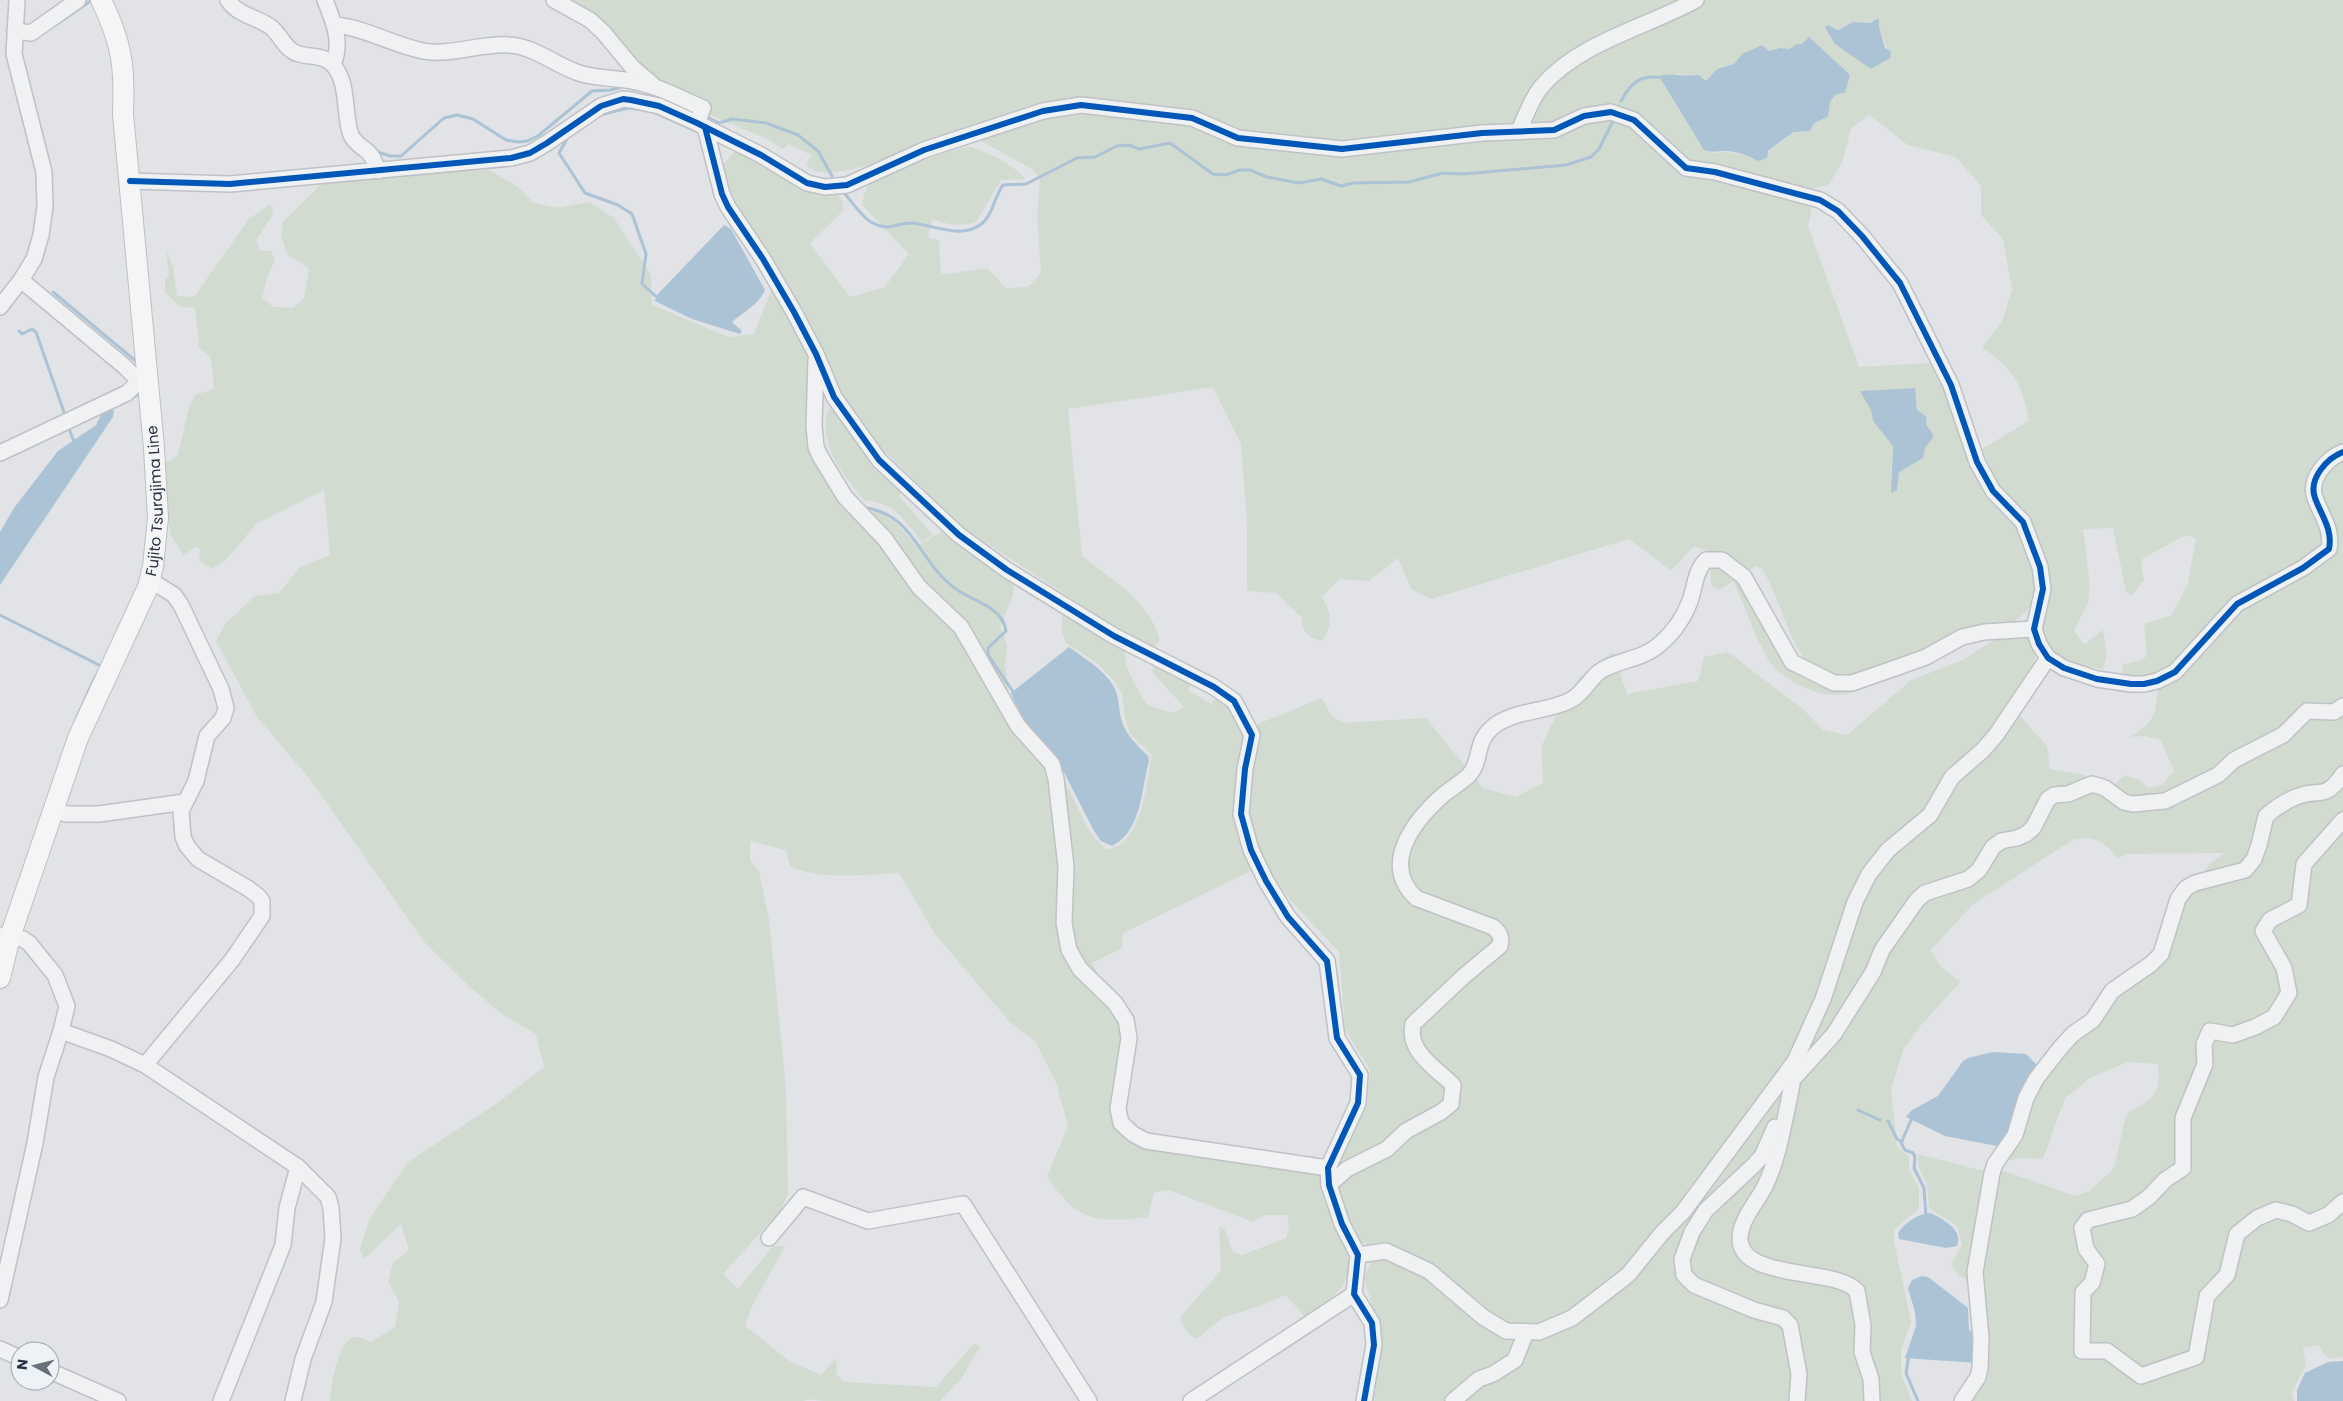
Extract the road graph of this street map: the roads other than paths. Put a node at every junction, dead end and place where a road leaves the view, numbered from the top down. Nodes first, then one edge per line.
1 (16, 0) edge
2 (78, 0) edge
3 (101, 0) edge
4 (228, 0) edge
5 (325, 0) edge
6 (554, 0) edge
7 (1696, 0) edge
8 (335, 25) junction
9 (15, 31) junction
10 (334, 61) junction
11 (616, 89) junction
12 (657, 89) junction
13 (701, 119) junction
14 (1519, 130) junction
15 (378, 171) junction
16 (130, 181) junction
17 (22, 280) junction
18 (0, 307) edge
19 (816, 354) junction
20 (144, 381) junction
21 (2343, 452) edge
22 (0, 453) edge
23 (150, 580) junction
24 (2034, 629) junction
25 (2048, 658) junction
26 (2343, 706) edge
27 (2343, 774) edge
28 (185, 802) junction
29 (54, 810) junction
30 (2343, 820) edge
31 (4, 936) edge
32 (0, 978) edge
33 (61, 1031) junction
34 (145, 1065) junction
35 (1787, 1078) junction
36 (1787, 1109) junction
37 (298, 1168) junction
38 (1328, 1168) junction
39 (1330, 1185) junction
40 (2343, 1202) edge
41 (768, 1238) dead end
42 (1358, 1255) junction
43 (1354, 1294) junction
44 (0, 1300) edge
45 (1526, 1332) junction
46 (60, 1375) edge
47 (118, 1401) edge
48 (221, 1401) edge
49 (293, 1401) edge
50 (1089, 1401) edge
51 (1191, 1401) edge
52 (1364, 1401) edge
53 (1454, 1401) edge
54 (1797, 1401) edge
55 (1872, 1401) edge
56 (1962, 1401) edge

1 - 9 street
2 - 9 street
3 - 16 main road, Fujito Tsurajima Line
4 - 10 street
5 - 8 street
6 - 12 street
7 - 14 street
8 - 10 street
8 - 11 street
9 - 17 street
10 - 15 street
11 - 12 street
11 - 13 street
11 - 15 street
12 - 13 street
13 - 14 street
13 - 19 street
14 - 24 street
15 - 16 street
16 - 20 main road, Fujito Tsurajima Line
17 - 18 street
17 - 20 street
19 - 38 street
19 - 38 street
20 - 22 street
20 - 23 main road, Fujito Tsurajima Line
21 - 25 street
23 - 28 street
23 - 29 main road, Fujito Tsurajima Line
24 - 25 street
24 - 39 street
25 - 35 street
26 - 35 street
27 - 56 street
28 - 29 street
28 - 34 street
29 - 31 main road, Fujito Tsurajima Line
30 - 40 street
31 - 32 main road, Fujito Tsurajima Line
31 - 33 street
33 - 34 street
33 - 44 street
34 - 37 street
35 - 36 street
35 - 45 street
36 - 54 street
36 - 55 street
37 - 48 street
37 - 49 street
38 - 39 street
39 - 42 street
41 - 50 street
42 - 43 street
42 - 45 street
43 - 51 street
43 - 52 street
45 - 53 street
46 - 47 street

